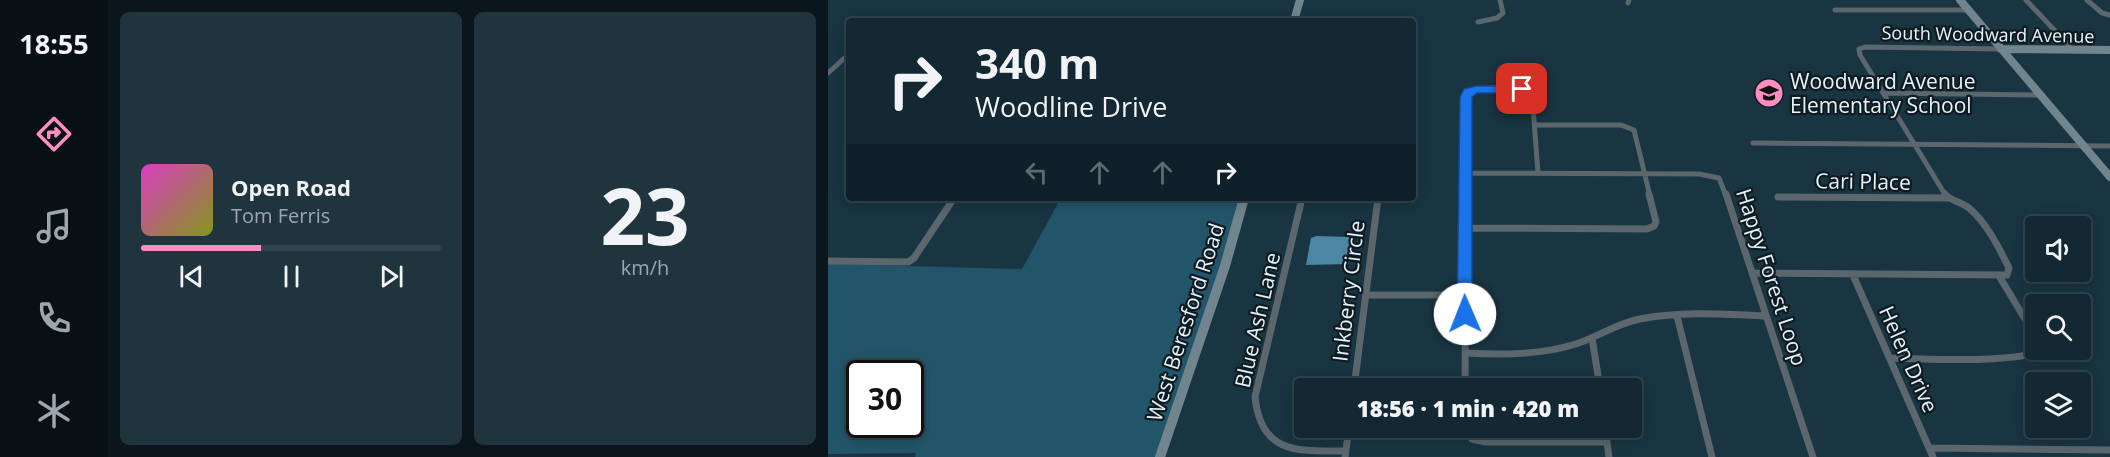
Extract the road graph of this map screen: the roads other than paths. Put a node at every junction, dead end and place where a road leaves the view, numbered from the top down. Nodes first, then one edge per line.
1 (1300, 0) edge
2 (1500, 0) edge
3 (1960, 0) edge
4 (2026, 0) edge
5 (2087, 0) edge
6 (1835, 10) dead end
7 (1968, 10) junction
8 (2110, 15) edge
9 (1295, 18) edge
10 (1478, 22) dead end
11 (2001, 49) junction
12 (2073, 50) junction
13 (2110, 50) edge
14 (846, 57) edge
15 (828, 73) edge
16 (1883, 93) junction
17 (2040, 95) junction
18 (1535, 125) junction
19 (1753, 143) dead end
20 (1914, 145) junction
21 (2084, 146) junction
22 (2110, 146) edge
23 (1467, 173) junction
24 (1538, 173) junction
25 (1645, 174) junction
26 (2110, 177) edge
27 (1778, 197) dead end
28 (1947, 198) junction
29 (952, 201) edge
30 (1243, 201) edge
31 (1301, 201) edge
32 (1378, 201) edge
33 (1466, 228) junction
34 (828, 261) edge
35 (1752, 273) junction
36 (1853, 275) junction
37 (1999, 276) junction
38 (1366, 295) junction
39 (1464, 295) junction
40 (1677, 316) junction
41 (1765, 316) junction
42 (2025, 319) edge
43 (1592, 338) junction
44 (1466, 353) junction
45 (2025, 355) edge
46 (1890, 358) junction
47 (1355, 378) edge
48 (1465, 378) edge
49 (1598, 378) edge
50 (1347, 438) edge
51 (1471, 438) edge
52 (1606, 438) edge
53 (1607, 442) junction
54 (1929, 448) junction
55 (2110, 450) edge
56 (2030, 453) edge
57 (1345, 454) edge
58 (1160, 457) edge
59 (1609, 457) edge
60 (1712, 457) edge
61 (1813, 457) edge
62 (1934, 457) edge

1 - 9 street
2 - 10 street
3 - 7 street
4 - 12 street
5 - 8 street
6 - 7 street
7 - 11 street
11 - 12 street, South Woodward Avenue
11 - 16 street, South Woodward Avenue
11 - 17 street
12 - 13 street, South Woodward Avenue
14 - 15 street
16 - 17 street
16 - 20 street
17 - 21 street
18 - 23 street
18 - 24 street
18 - 25 street
19 - 20 street
20 - 21 street
20 - 28 street
21 - 22 street
21 - 26 street
23 - 24 street, Happy Forest Loop
23 - 33 street
24 - 25 street, Happy Forest Loop
25 - 33 street
25 - 35 street, Happy Forest Loop
27 - 28 street, Cari Place
28 - 37 street
29 - 34 street
30 - 58 street, West Beresford Road
31 - 57 street, Blue Ash Lane
32 - 38 street, Inkberry Circle
33 - 39 street
35 - 36 street
35 - 41 street, Happy Forest Loop
36 - 37 street
36 - 46 street, Helen Drive
37 - 42 street
38 - 39 street
38 - 47 street, Inkberry Circle
39 - 44 street
40 - 41 street
40 - 43 street
40 - 60 street
41 - 61 street, Happy Forest Loop
43 - 44 street
43 - 49 street
44 - 48 street
45 - 46 street
46 - 54 street, Helen Drive
50 - 57 street
51 - 53 street
52 - 53 street
53 - 59 street
54 - 56 street
54 - 62 street, Helen Drive
55 - 56 street

